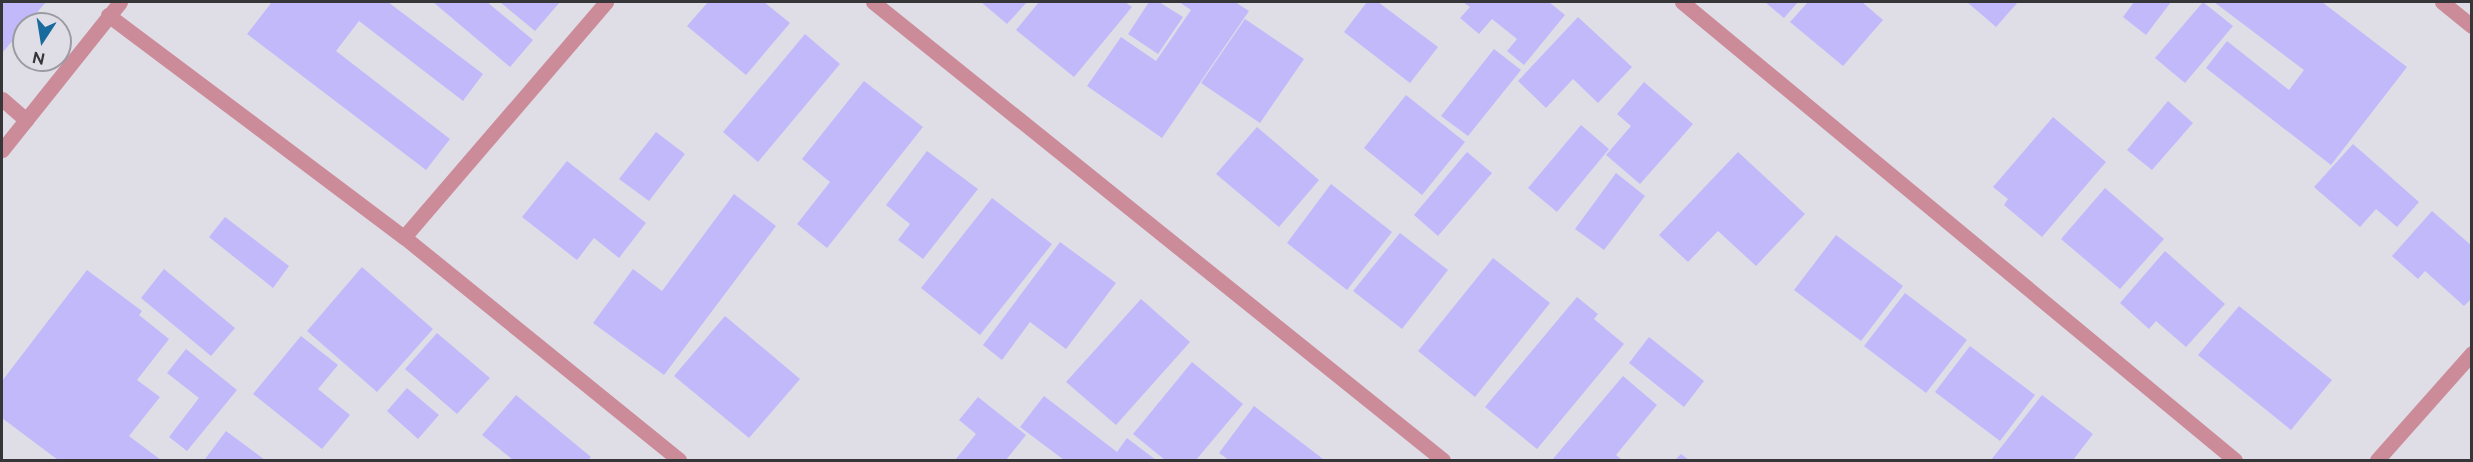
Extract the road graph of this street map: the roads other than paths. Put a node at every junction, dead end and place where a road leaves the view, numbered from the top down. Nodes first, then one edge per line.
1 (120, 2) edge
2 (606, 2) edge
3 (873, 2) edge
4 (1682, 2) edge
5 (2442, 2) edge
6 (108, 15) junction
7 (2472, 26) edge
8 (2, 99) edge
9 (26, 120) junction
10 (2, 150) edge
11 (404, 237) junction
12 (2472, 353) edge
13 (679, 460) edge
14 (1443, 460) edge
15 (2235, 460) edge
16 (2377, 460) edge

1 - 6 street
2 - 11 street
3 - 14 street
4 - 15 street
5 - 7 street
6 - 9 street
6 - 11 street
8 - 9 street
9 - 10 street
11 - 13 street
12 - 16 street

